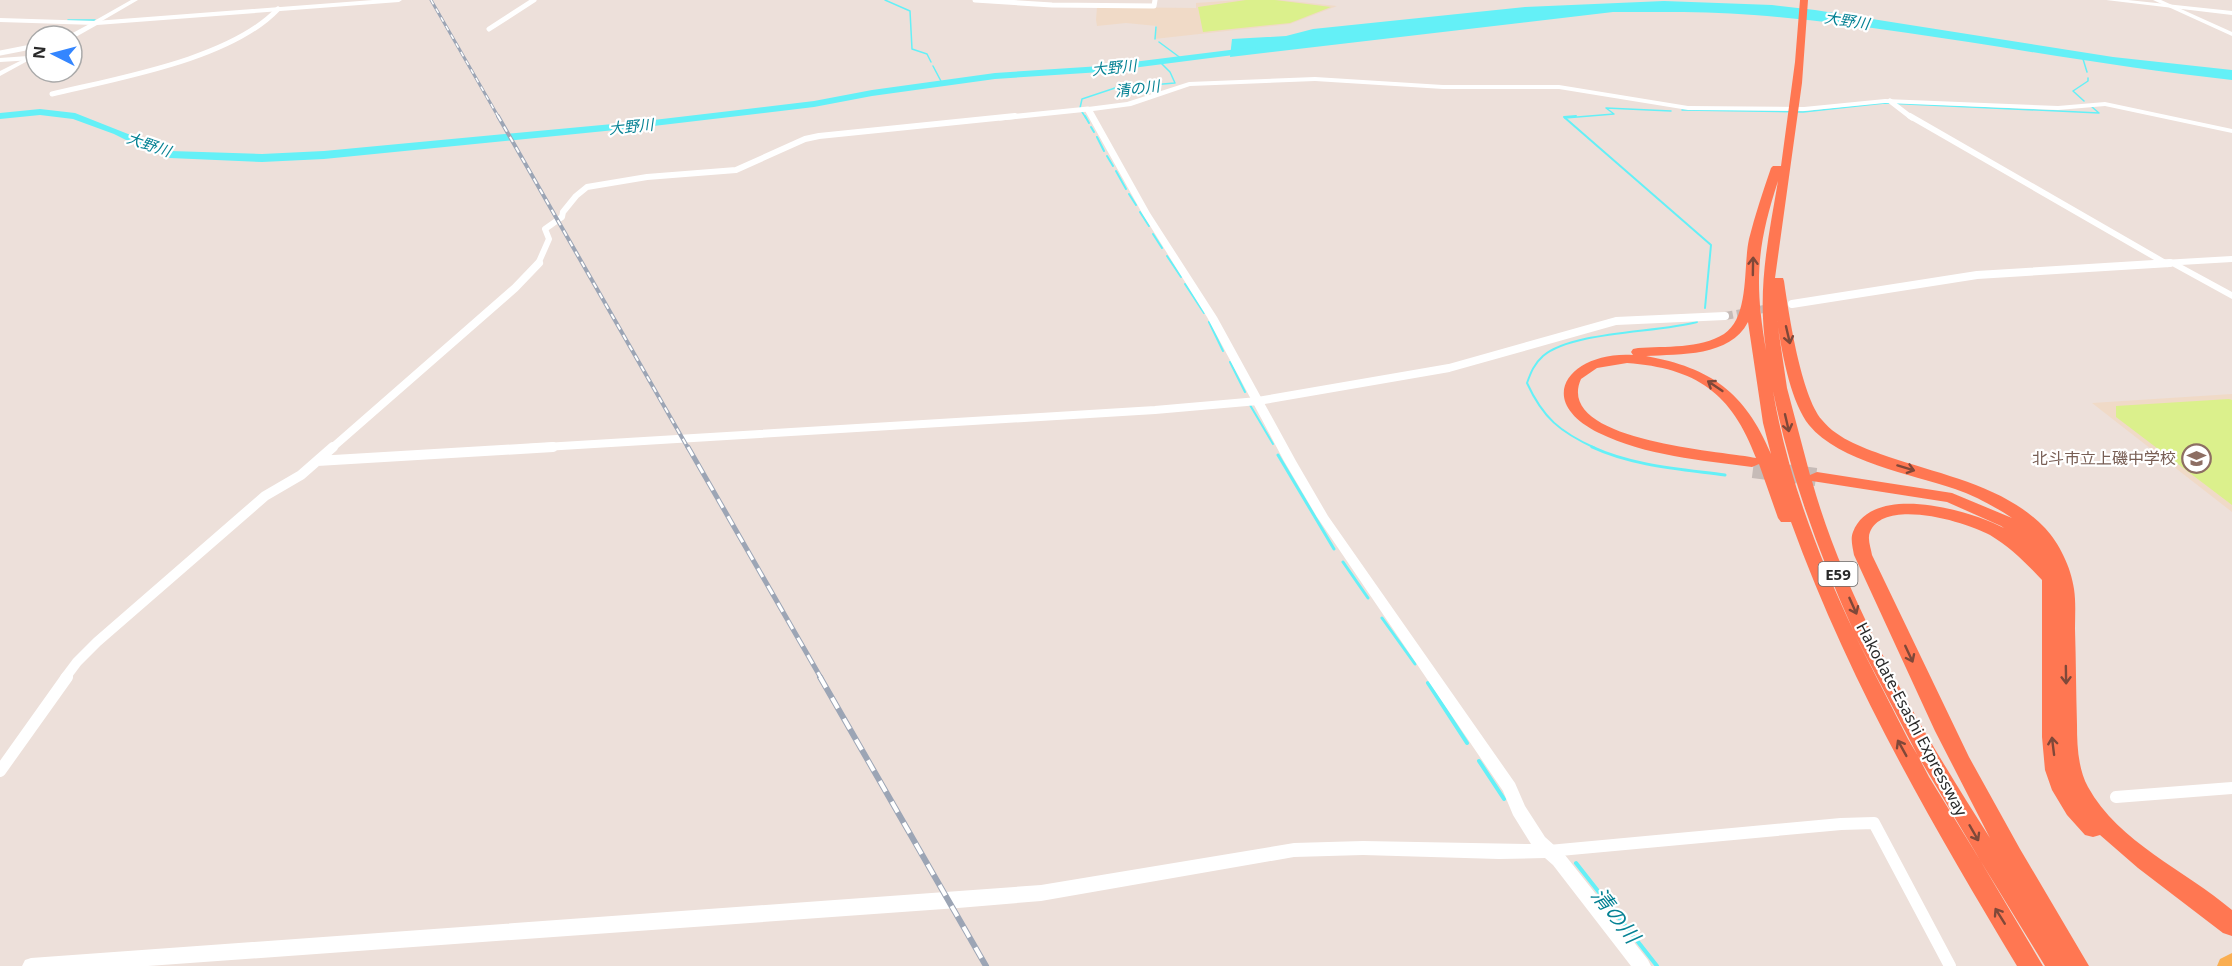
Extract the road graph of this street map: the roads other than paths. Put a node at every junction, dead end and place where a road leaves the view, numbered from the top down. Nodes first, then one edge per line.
1 (135, 0) edge
2 (399, 0) edge
3 (534, 0) edge
4 (975, 0) edge
5 (1155, 0) edge
6 (1804, 0) edge
7 (2109, 0) edge
8 (2156, 0) edge
9 (2175, 7) junction
10 (278, 9) junction
11 (2232, 13) edge
12 (0, 20) edge
13 (94, 23) junction
14 (489, 28) dead end
15 (84, 29) edge
16 (2232, 34) edge
17 (24, 48) edge
18 (0, 53) edge
19 (24, 58) edge
20 (0, 60) edge
21 (24, 62) edge
22 (0, 74) edge
23 (52, 94) dead end
24 (1891, 103) junction
25 (1088, 110) junction
26 (2232, 131) edge
27 (1788, 136) junction
28 (1773, 236) junction
29 (2232, 259) edge
30 (2171, 264) junction
31 (1752, 292) junction
32 (2232, 296) edge
33 (1792, 304) dead end
34 (1725, 316) tunnel mouth
35 (1258, 401) junction
36 (317, 461) junction
37 (2054, 549) junction
38 (2051, 579) junction
39 (1848, 640) junction
40 (0, 771) edge
41 (2232, 788) edge
42 (2116, 797) dead end
43 (1549, 851) junction
44 (2232, 925) edge
45 (2232, 933) edge
46 (2232, 963) edge
47 (31, 966) edge
48 (1642, 966) edge
49 (1950, 966) edge
50 (2031, 966) edge
51 (2059, 966) edge
52 (2077, 966) edge
53 (2228, 966) edge

1 - 13 street
2 - 10 main road
3 - 14 street
4 - 5 street
6 - 27 highway, Hakodate-Esashi Expressway / E59
7 - 9 main road
8 - 9 street
9 - 11 main road
9 - 16 street
10 - 13 main road
10 - 23 street
12 - 13 street
13 - 15 main road
17 - 18 street
19 - 20 main road
21 - 22 street
24 - 25 street
24 - 26 street
24 - 30 street
25 - 35 street
25 - 36 street
27 - 28 highway, Hakodate-Esashi Expressway / E59
31 -> 27 highway, Hakodate-Esashi Expressway / E59
28 -> 37 highway
28 -> 51 highway, Hakodate-Esashi Expressway / E59
29 - 30 street
30 - 32 street
30 - 33 street
31 - 39 highway, Hakodate-Esashi Expressway / E59
39 -> 31 highway
34 - 35 street
35 - 36 street
35 - 43 street
36 - 40 street
37 - 38 highway
37 -> 44 highway
45 -> 38 highway
38 -> 52 highway
50 -> 39 highway, Hakodate-Esashi Expressway / E59
41 - 42 street
43 - 47 street
43 - 48 street
43 - 49 street
46 - 53 main road

